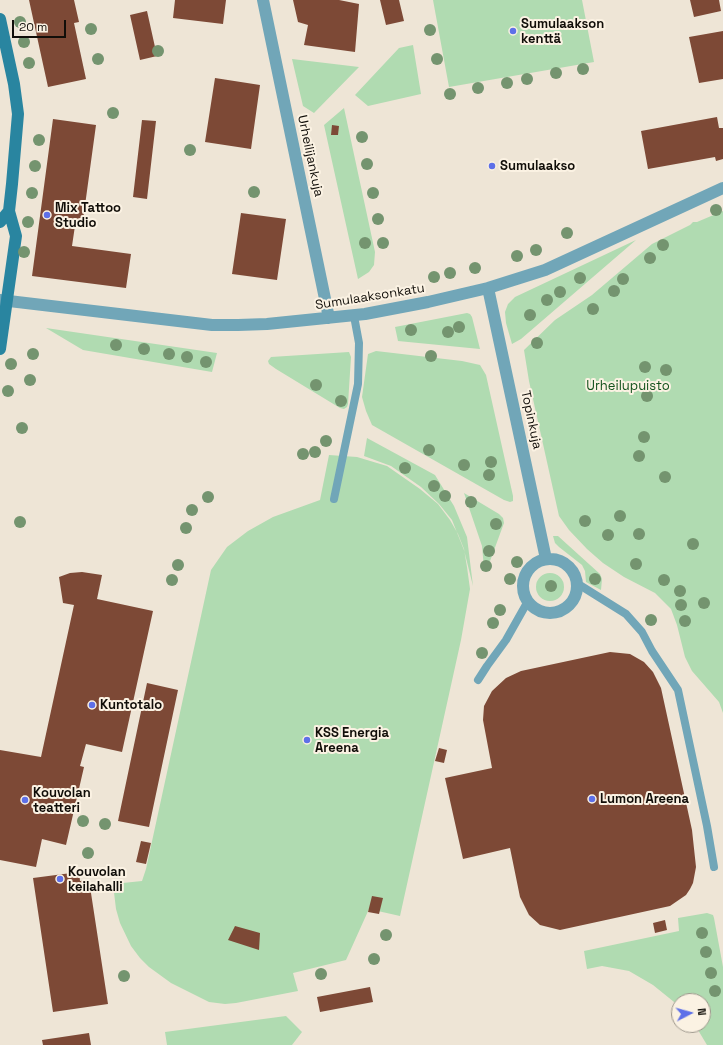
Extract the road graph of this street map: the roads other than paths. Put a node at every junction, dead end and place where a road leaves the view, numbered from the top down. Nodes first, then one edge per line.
1 (264, 0) edge
2 (0, 19) edge
3 (723, 188) edge
4 (9, 211) junction
5 (0, 222) edge
6 (488, 288) junction
7 (3, 300) edge
8 (354, 316) junction
9 (329, 318) junction
10 (0, 350) edge
11 (334, 499) dead end
12 (546, 559) junction
13 (578, 584) junction
14 (528, 601) junction
15 (478, 680) dead end
16 (714, 867) dead end

1 - 9 street, Urheilijankuja
2 - 4 main road
3 - 6 street, Sumulaaksonkatu
4 - 5 main road
4 - 7 main road
6 - 8 street, Sumulaaksonkatu
6 - 12 street, Topinkuja
7 - 9 street, Sumulaaksonkatu
7 - 10 main road
8 - 9 street, Sumulaaksonkatu
8 - 11 lane
12 - 13 street
12 - 14 street
13 - 14 street
13 - 16 lane
14 - 15 lane

